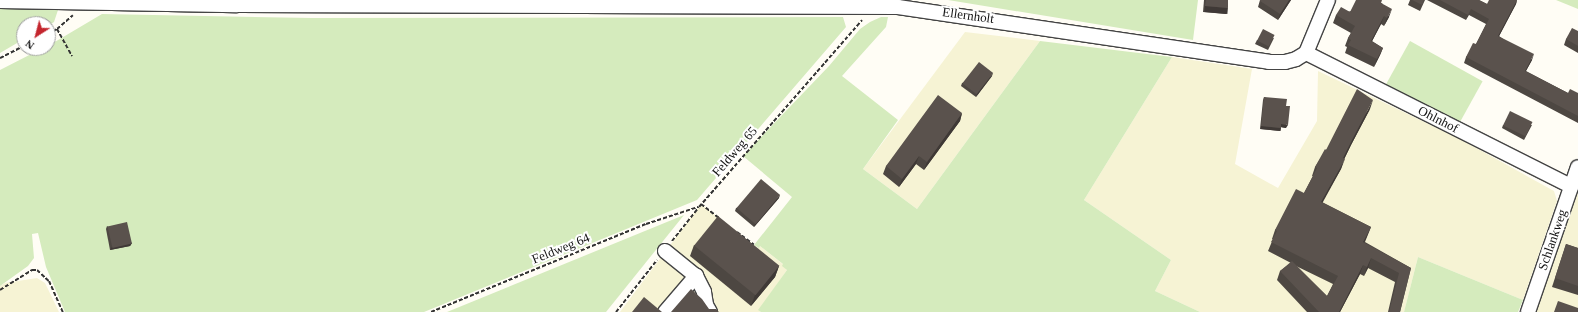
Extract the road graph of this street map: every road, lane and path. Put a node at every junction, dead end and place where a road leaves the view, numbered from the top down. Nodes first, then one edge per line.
1 (1328, 0) edge
2 (0, 1) edge
3 (82, 3) junction
4 (869, 6) junction
5 (57, 29) joint
6 (16, 50) edge
7 (1306, 53) junction
8 (72, 56) dead end
9 (0, 58) edge
10 (1578, 167) edge
11 (1571, 186) junction
12 (700, 205) junction
13 (724, 222) edge
14 (736, 231) edge
15 (754, 245) edge
16 (665, 251) junction
17 (696, 276) junction
18 (0, 290) edge
19 (63, 312) edge
20 (431, 312) edge
21 (616, 312) edge
22 (665, 312) edge
23 (710, 312) edge
24 (1528, 312) edge

1 - 7 street
2 - 3 street, Ellernholt
3 - 4 street, Ellernholt
3 - 5 path
4 - 7 street, Ellernholt
4 - 12 path, Feldweg 65
5 - 8 path
6 - 9 path
7 - 11 street, Ohlnhof
10 - 11 street, Schlankweg
11 - 24 street, Schlankweg
12 - 13 path
12 - 16 path, Feldweg 65
12 - 20 path, Feldweg 64
14 - 15 path
16 - 17 street
16 - 21 path, Feldweg 65
17 - 22 street
17 - 23 street
18 - 19 path

